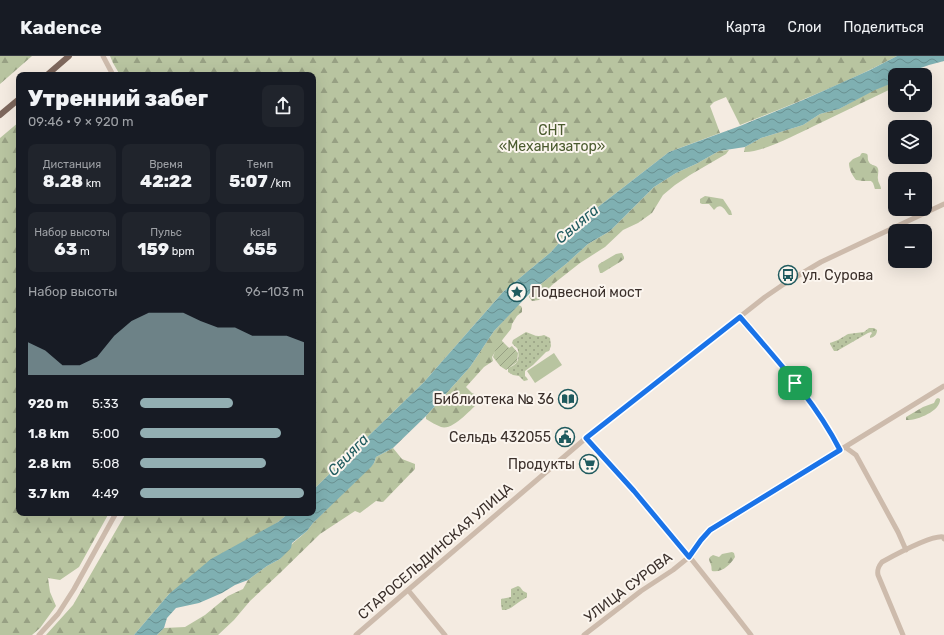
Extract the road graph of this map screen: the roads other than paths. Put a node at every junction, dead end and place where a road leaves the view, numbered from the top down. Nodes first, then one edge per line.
1 (69, 56) edge
2 (103, 56) edge
3 (50, 72) edge
4 (111, 72) edge
5 (16, 102) edge
6 (0, 116) edge
7 (944, 204) edge
8 (740, 317) junction
9 (944, 386) edge
10 (586, 438) junction
11 (842, 449) junction
12 (114, 516) edge
13 (944, 539) edge
14 (906, 550) junction
15 (689, 557) junction
16 (408, 590) junction
17 (39, 635) edge
18 (356, 635) edge
19 (445, 635) edge
20 (584, 635) edge
21 (750, 635) edge
22 (903, 635) edge

1 - 3 main road
2 - 4 street
5 - 6 main road
7 - 8 street, СТАРОСЕЛЬДИНСКАЯ УЛИЦА
8 - 10 street, СТАРОСЕЛЬДИНСКАЯ УЛИЦА
8 - 11 street
9 - 11 street, УЛИЦА СУРОВА
10 - 15 street
10 - 16 street, СТАРОСЕЛЬДИНСКАЯ УЛИЦА
11 - 14 street
11 - 15 street, УЛИЦА СУРОВА
12 - 17 street
13 - 14 street
14 - 22 street
15 - 20 street, УЛИЦА СУРОВА
15 - 21 street
16 - 18 street, СТАРОСЕЛЬДИНСКАЯ УЛИЦА
16 - 19 street

